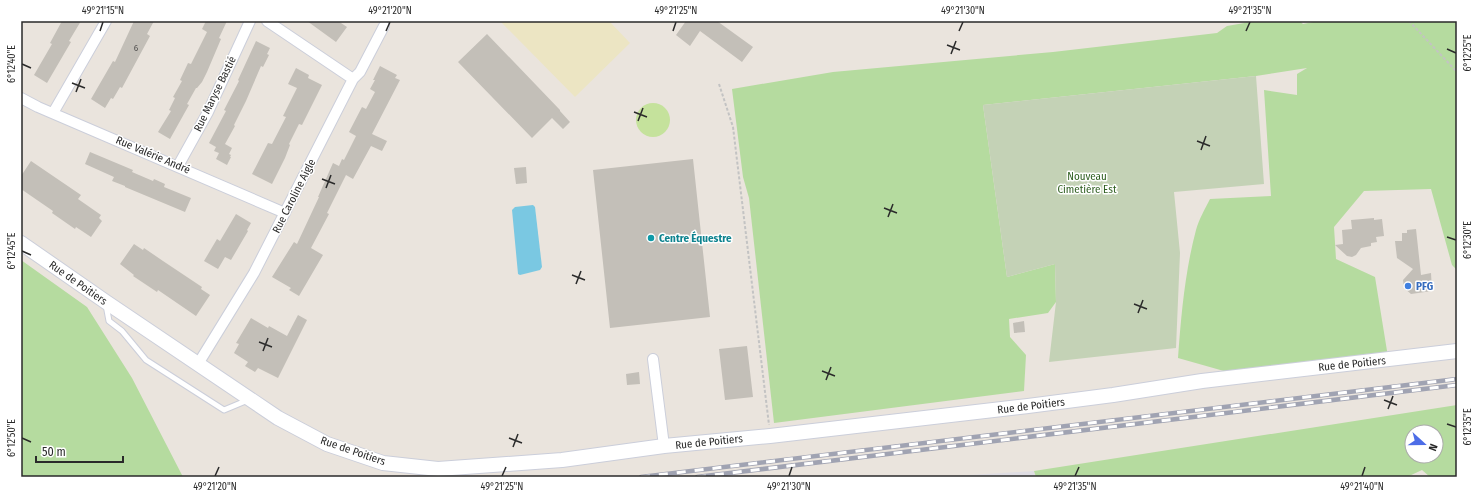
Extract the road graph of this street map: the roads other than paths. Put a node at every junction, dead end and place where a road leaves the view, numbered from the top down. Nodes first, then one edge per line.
1 (106, 21) edge
2 (250, 21) edge
3 (267, 21) edge
4 (384, 26) dead end
5 (354, 79) junction
6 (21, 98) edge
7 (53, 113) junction
8 (178, 166) junction
9 (285, 213) junction
10 (21, 243) edge
11 (106, 302) junction
12 (1457, 351) edge
13 (653, 359) dead end
14 (198, 364) junction
15 (251, 399) junction
16 (664, 446) junction

1 - 7 street
2 - 8 street, Rue Maryse Bastié
3 - 5 street
4 - 5 street, Rue Caroline Aigle
5 - 9 street, Rue Caroline Aigle
6 - 7 street, Rue Valérie André
7 - 8 street, Rue Valérie André
8 - 9 street, Rue Valérie André
9 - 14 street, Rue Caroline Aigle
10 - 11 street, Rue de Poitiers
11 - 14 street, Rue de Poitiers
11 - 15 lane
12 - 16 street, Rue de Poitiers
13 - 16 street
14 - 15 street, Rue de Poitiers
15 - 16 street, Rue de Poitiers

